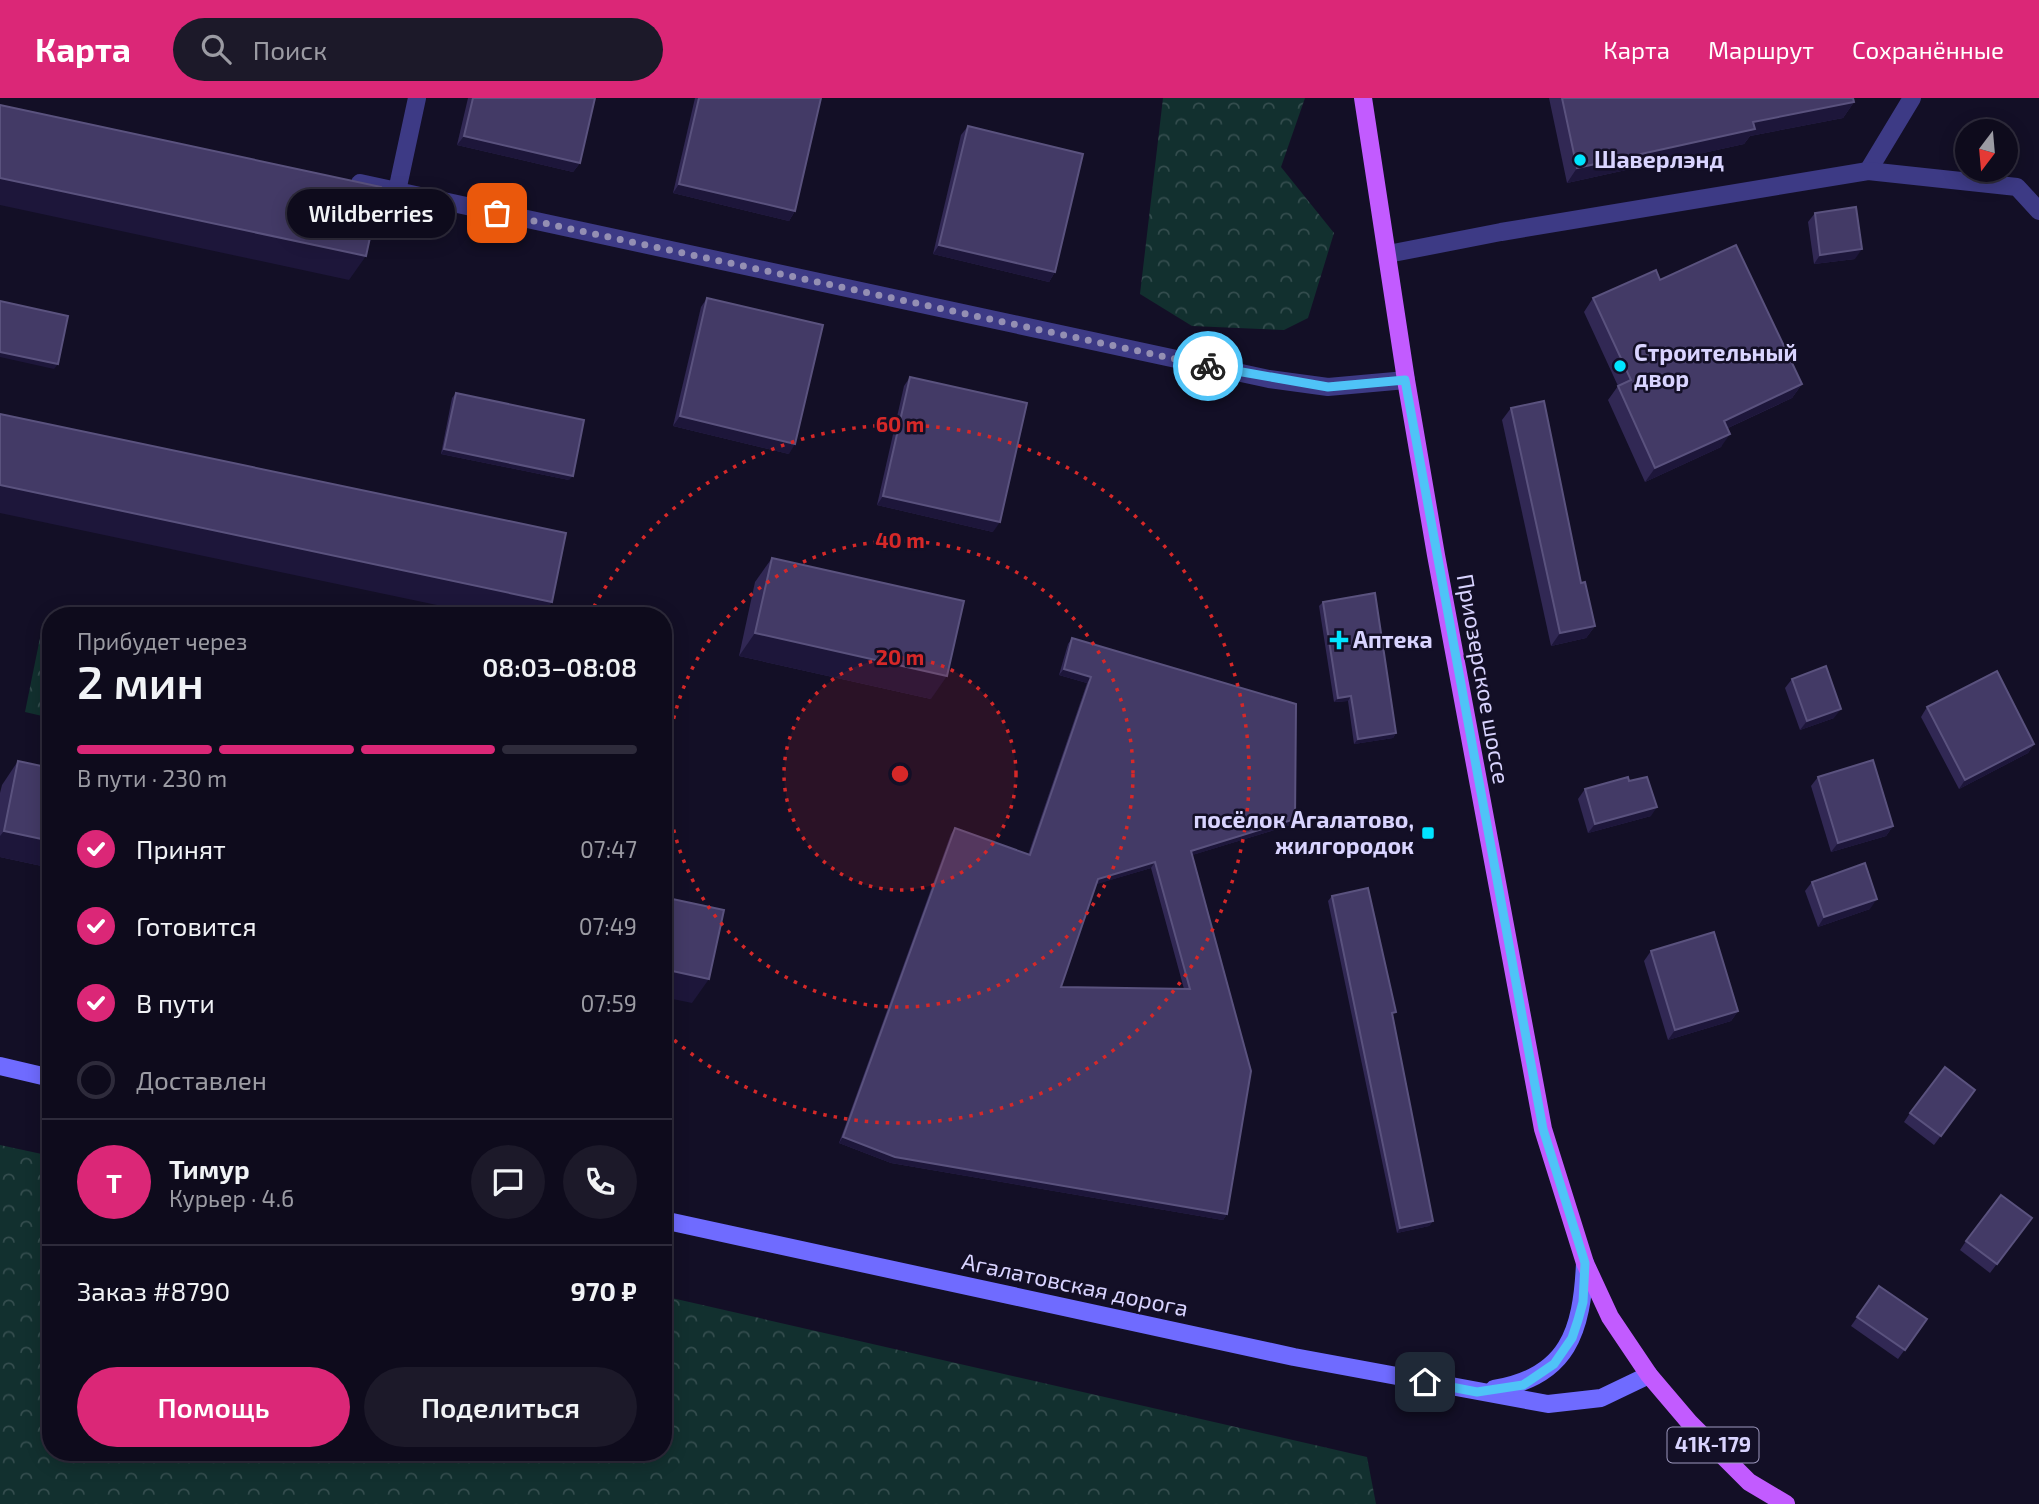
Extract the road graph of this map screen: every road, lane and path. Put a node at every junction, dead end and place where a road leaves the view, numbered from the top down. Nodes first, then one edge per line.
1 (417, 98) edge
2 (1363, 98) edge
3 (1912, 98) edge
4 (1868, 171) junction
5 (344, 179) edge
6 (397, 191) junction
7 (2039, 211) edge
8 (1388, 254) junction
9 (1405, 380) junction
10 (0, 1066) edge
11 (42, 1076) edge
12 (672, 1222) edge
13 (1585, 1263) junction
14 (1649, 1375) junction
15 (1477, 1392) junction
16 (1786, 1504) edge

1 - 6 street
2 - 8 main road, Приозерское шоссе / 41К-179
3 - 4 street
4 - 7 street
4 - 8 street
5 - 6 street
6 - 9 street
8 - 9 main road, Приозерское шоссе / 41К-179
9 - 13 main road, Приозерское шоссе / 41К-179
10 - 11 main road
12 - 15 main road, Агалатовская дорога
13 - 14 main road, 41К-179
13 - 15 main road
14 - 15 main road, Агалатовская дорога
14 - 16 main road, 41К-179

